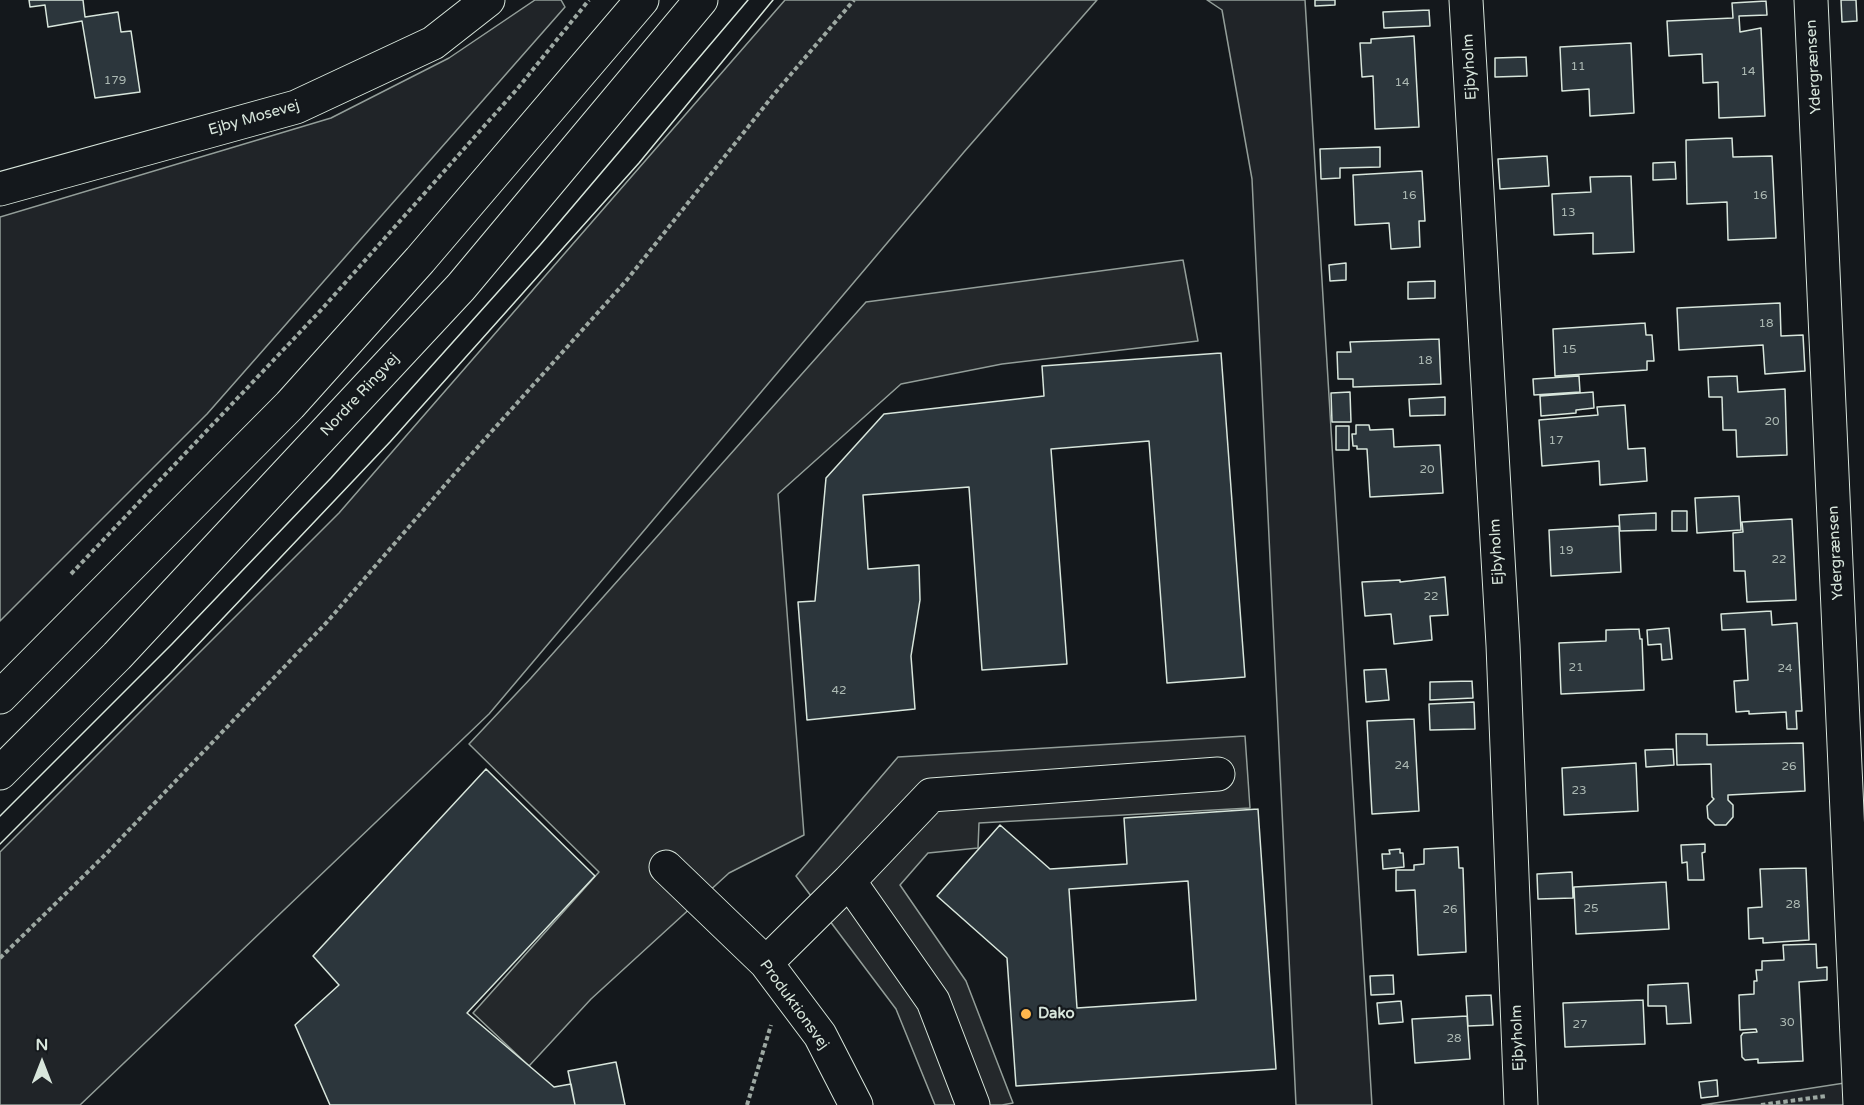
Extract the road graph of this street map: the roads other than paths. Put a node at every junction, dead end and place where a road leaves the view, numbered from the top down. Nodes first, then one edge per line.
1 (488, 0) edge
2 (642, 0) edge
3 (701, 0) edge
4 (1466, 0) edge
5 (1811, 0) edge
6 (0, 189) edge
7 (0, 697) edge
8 (0, 772) edge
9 (1218, 774) dead end
10 (666, 867) dead end
11 (849, 881) junction
12 (766, 963) junction
13 (1860, 1098) edge
14 (856, 1105) edge
15 (973, 1105) edge
16 (1521, 1105) edge

1 - 6 street, Ejby Mosevej
2 - 7 street
3 - 8 street, Nordre Ringvej
4 - 16 street, Ejbyholm
5 - 13 street, Ydergrænsen
9 - 11 street
10 - 12 street, Produktionsvej
11 - 12 street
11 - 15 street
12 - 14 street, Produktionsvej

